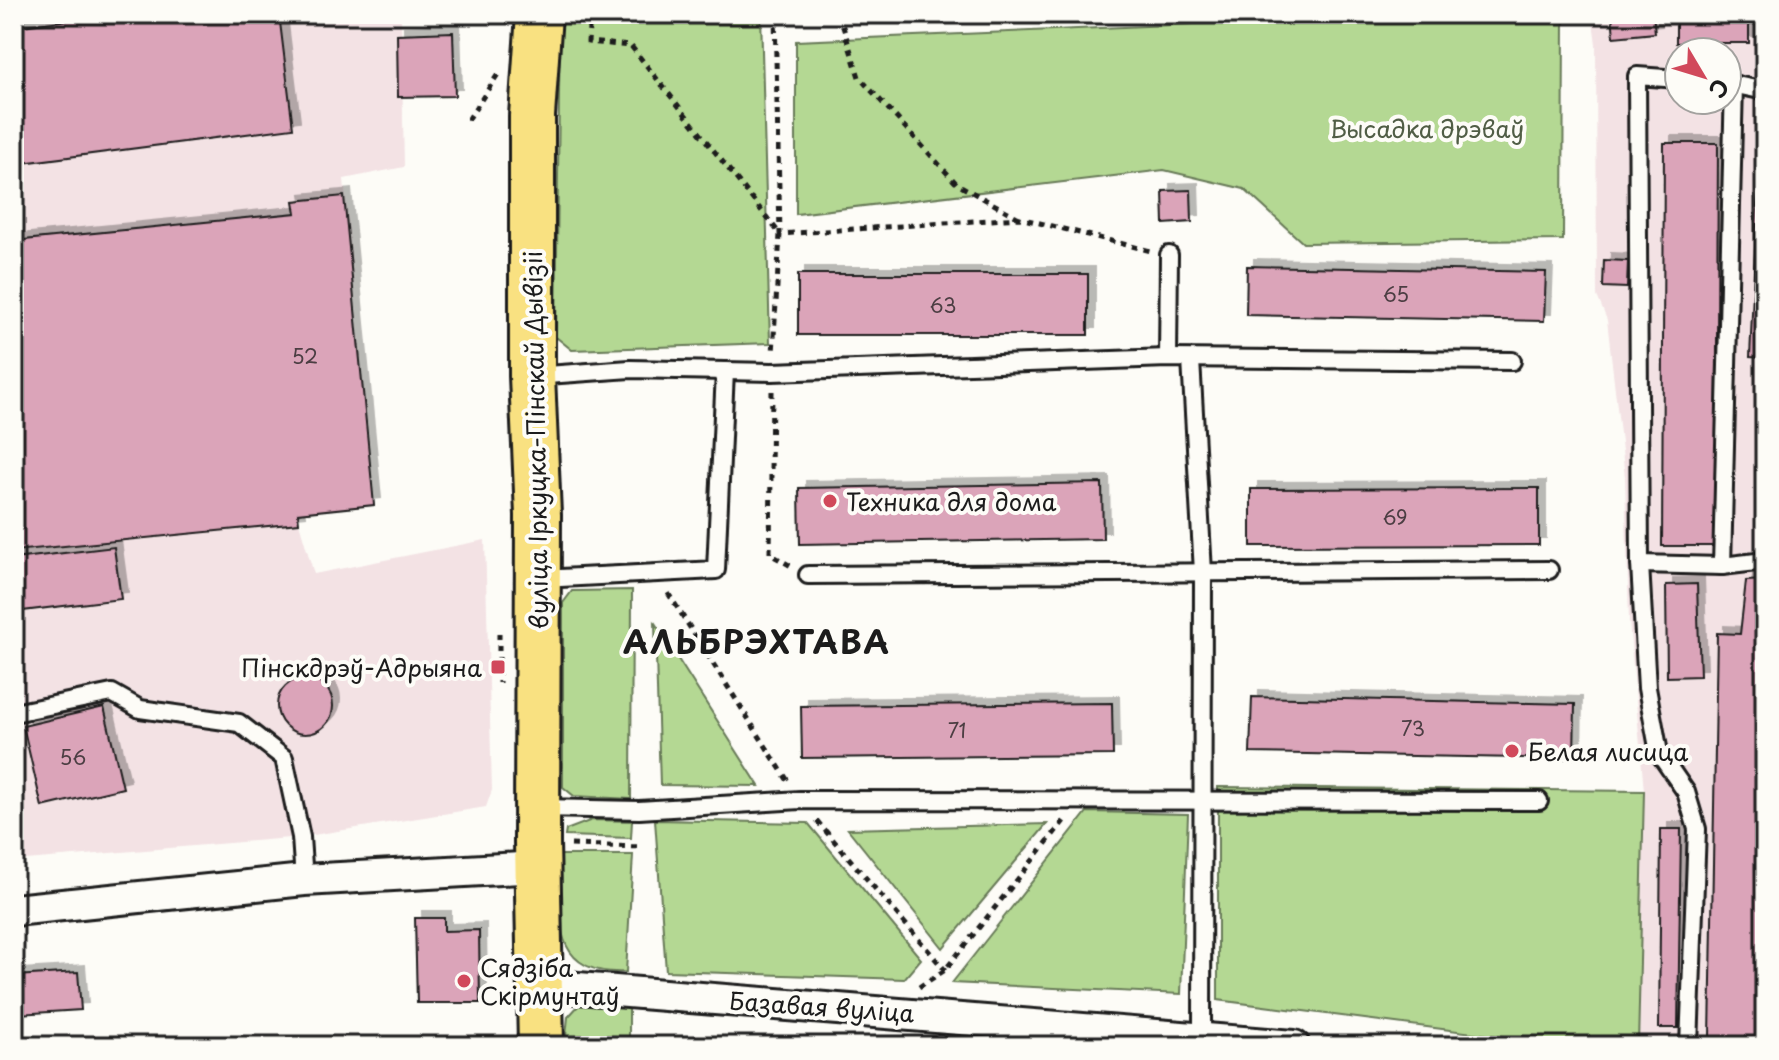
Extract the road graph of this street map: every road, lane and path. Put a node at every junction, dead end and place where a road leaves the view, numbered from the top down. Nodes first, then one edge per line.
1 (539, 14) edge
2 (590, 14) edge
3 (775, 14) edge
4 (839, 14) edge
5 (1663, 78) edge
6 (1743, 86) edge
7 (1765, 91) edge
8 (1730, 116) edge
9 (1020, 218) junction
10 (780, 234) junction
11 (1169, 255) joint
12 (1168, 358) junction
13 (1191, 360) junction
14 (1512, 361) dead end
15 (725, 371) junction
16 (772, 372) junction
17 (532, 376) junction
18 (1765, 561) edge
19 (1640, 564) junction
20 (1722, 566) junction
21 (1549, 570) dead end
22 (1203, 572) junction
23 (808, 575) joint
24 (538, 579) junction
25 (14, 713) edge
26 (1081, 799) junction
27 (1205, 799) junction
28 (1539, 801) dead end
29 (545, 840) junction
30 (642, 847) dead end
31 (304, 880) junction
32 (14, 910) edge
33 (541, 985) junction
34 (881, 1010) junction
35 (1092, 1038) edge
36 (1202, 1038) junction
37 (541, 1046) edge
38 (1294, 1046) edge
39 (1689, 1046) edge

1 - 17 main road, вуліца Іркуцка-Пінскай Дывізіі
2 - 10 path
3 - 10 path
4 - 9 path
5 - 19 lane
6 - 7 lane
8 - 20 lane
9 - 10 path
9 - 11 path
10 - 16 path
11 - 12 lane
12 - 13 lane
12 - 16 lane
13 - 14 lane
13 - 22 lane
15 - 16 lane
15 - 17 lane
15 - 24 lane
16 - 23 path
17 - 24 main road, вуліца Іркуцка-Пінскай Дывізіі
18 - 20 lane
19 - 20 lane
19 - 39 lane
21 - 22 lane
22 - 23 lane
22 - 27 lane
24 - 29 main road, вуліца Іркуцка-Пінскай Дывізіі
25 - 31 lane
26 - 27 lane
26 - 29 lane
26 - 34 path
27 - 28 lane
27 - 36 lane
29 - 30 path
29 - 31 street
29 - 33 main road, вуліца Іркуцка-Пінскай Дывізіі
31 - 32 street
33 - 34 street, Базавая вуліца
33 - 37 main road, вуліца Іркуцка-Пінскай Дывізіі
34 - 35 street, Базавая вуліца
35 - 36 street, Базавая вуліца
36 - 38 street, Базавая вуліца

